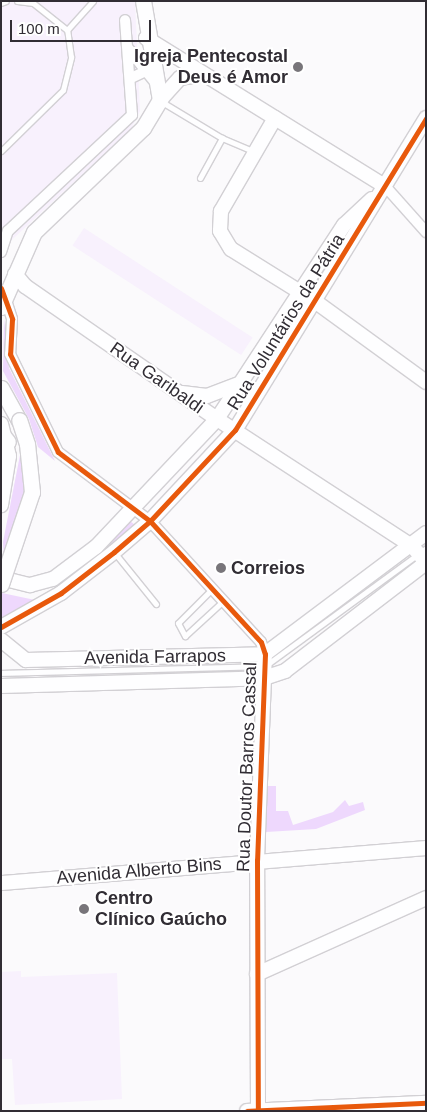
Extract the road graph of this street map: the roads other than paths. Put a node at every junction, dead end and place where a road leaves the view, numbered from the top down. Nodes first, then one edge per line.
1 (6, 1) edge
2 (17, 1) edge
3 (93, 1) edge
4 (143, 1) edge
5 (1, 3) edge
6 (125, 20) dead end
7 (67, 30) junction
8 (146, 38) junction
9 (128, 48) junction
10 (146, 71) junction
11 (199, 75) junction
12 (131, 78) junction
13 (160, 100) junction
14 (275, 118) junction
15 (426, 118) edge
16 (222, 138) junction
17 (1, 151) edge
18 (254, 152) junction
19 (200, 178) dead end
20 (385, 186) junction
21 (426, 232) edge
22 (1, 252) edge
23 (15, 274) junction
24 (300, 292) junction
25 (3, 298) edge
26 (316, 302) junction
27 (241, 382) junction
28 (426, 382) edge
29 (1, 388) edge
30 (179, 393) junction
31 (217, 419) junction
32 (1, 424) edge
33 (235, 430) junction
34 (4, 437) edge
35 (179, 490) junction
36 (1, 505) edge
37 (133, 507) junction
38 (150, 521) junction
39 (426, 534) edge
40 (114, 552) junction
41 (422, 555) edge
42 (1, 578) edge
43 (1, 584) edge
44 (212, 589) junction
45 (223, 601) junction
46 (156, 604) dead end
47 (1, 627) edge
48 (1, 640) edge
49 (26, 660) junction
50 (265, 666) junction
51 (1, 673) edge
52 (43, 673) junction
53 (1, 686) edge
54 (426, 848) edge
55 (258, 860) junction
56 (1, 883) edge
57 (426, 898) edge
58 (257, 974) junction
59 (426, 1102) edge
60 (258, 1110) edge
61 (247, 1111) edge

1 - 5 lane
2 - 7 lane
3 - 7 lane
4 - 8 main road
6 - 9 street
7 - 17 lane
8 - 11 main road
8 - 13 main road
9 - 10 street
9 - 12 street
10 - 12 street
10 - 13 street
11 - 13 main road
11 - 14 main road
12 - 22 street
13 - 16 lane
13 - 23 main road
14 - 18 main road
14 - 20 main road
15 - 20 main road, Rua Voluntários da Pátria
16 - 18 lane
16 - 19 lane
18 - 24 main road
20 - 21 street
20 - 24 main road, Rua Voluntários da Pátria
20 - 26 main road, Rua Voluntários da Pátria
23 - 25 main road
23 - 30 main road, Rua Garibaldi
24 - 26 main road
24 - 27 main road, Rua Voluntários da Pátria
25 - 37 street, Rua Doutor Barros Cassal
26 - 28 main road
26 - 33 main road, Rua Voluntários da Pátria
27 - 30 main road
27 - 31 main road, Rua Voluntários da Pátria
29 - 43 main road, bridge
30 - 31 main road, Rua Garibaldi
31 - 33 main road, Rua Garibaldi
31 - 35 main road
31 - 37 main road, Rua Voluntários da Pátria
32 - 34 main road
33 - 35 main road, Rua Voluntários da Pátria
33 - 41 main road, Rua Garibaldi
34 - 36 main road
35 - 38 main road, Rua Voluntários da Pátria
37 - 38 street, Rua Doutor Barros Cassal
37 - 42 main road, Rua Voluntários da Pátria
38 - 40 main road, Rua Voluntários da Pátria
38 - 44 street, Rua Doutor Barros Cassal
39 - 41 main road, Avenida Farrapos
40 - 46 lane
40 - 47 main road, Rua Voluntários da Pátria
41 - 50 main road, Avenida Farrapos
41 - 50 main road, Avenida Farrapos
44 - 45 street, Rua Doutor Barros Cassal
44 - 45 lane
45 - 50 street, Rua Doutor Barros Cassal
48 - 49 main road
49 - 50 main road, Avenida Farrapos
49 - 52 lane
50 - 52 lane
50 - 53 main road, Avenida Farrapos
50 - 55 main road, Rua Doutor Barros Cassal
51 - 52 lane
54 - 55 main road, Avenida Alberto Bins
55 - 56 main road, Avenida Alberto Bins
55 - 58 main road, Rua Doutor Barros Cassal
57 - 58 main road
58 - 60 main road, Rua Doutor Barros Cassal
59 - 60 main road
60 - 61 main road

